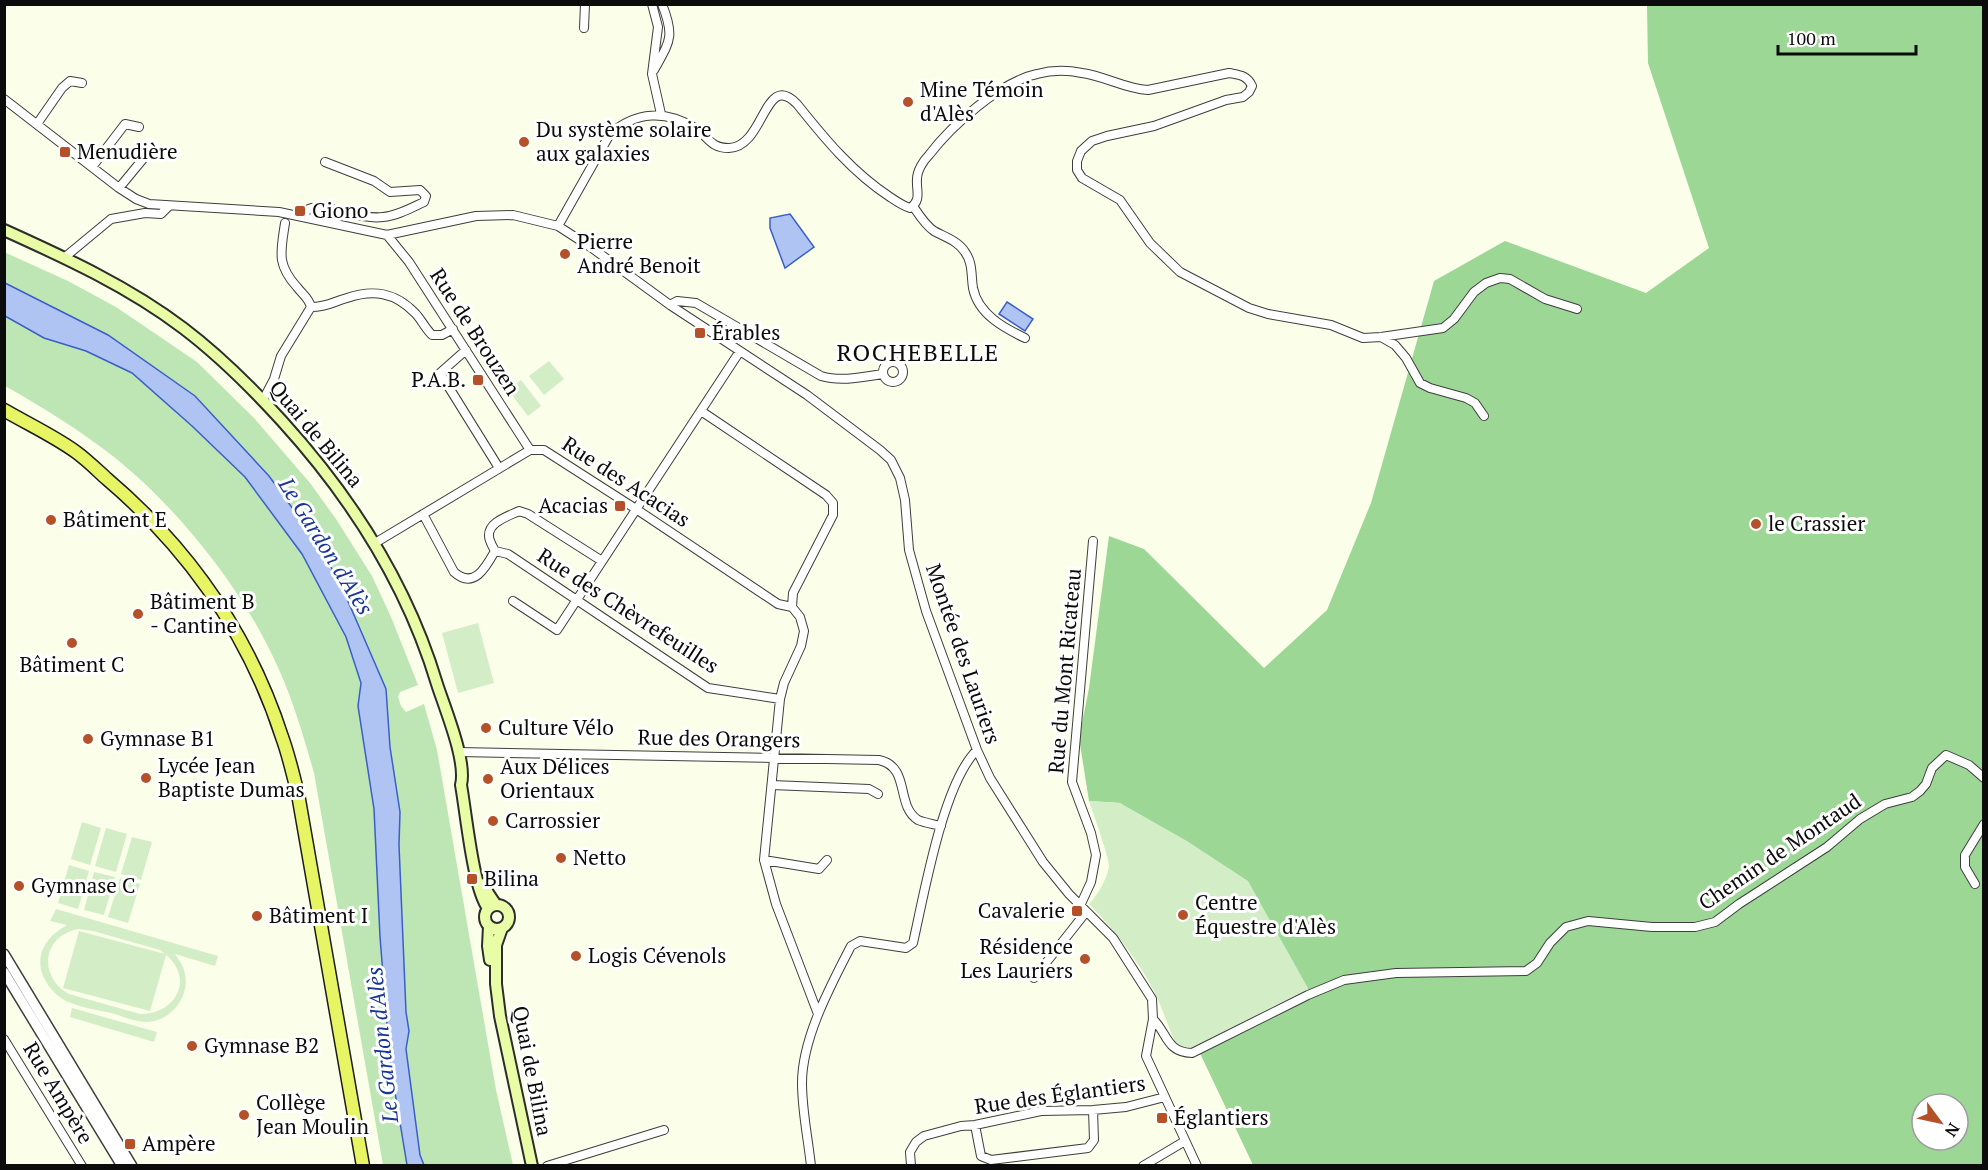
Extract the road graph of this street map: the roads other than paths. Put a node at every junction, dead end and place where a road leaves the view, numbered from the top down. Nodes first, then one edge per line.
1 (585, 4) edge
2 (652, 4) edge
3 (662, 4) edge
4 (584, 28) dead end
5 (652, 74) junction
6 (82, 82) dead end
7 (4, 99) edge
8 (661, 114) junction
9 (37, 124) junction
10 (139, 127) dead end
11 (143, 159) dead end
12 (325, 162) dead end
13 (92, 167) junction
14 (119, 188) junction
15 (169, 206) junction
16 (913, 206) junction
17 (303, 217) junction
18 (285, 223) dead end
19 (558, 226) junction
20 (4, 230) edge
21 (387, 235) junction
22 (65, 257) junction
23 (670, 305) junction
24 (311, 307) junction
25 (1577, 309) dead end
26 (453, 329) junction
27 (1381, 337) junction
28 (1026, 338) dead end
29 (466, 350) junction
30 (740, 351) junction
31 (883, 374) dead end
32 (263, 400) junction
33 (4, 410) edge
34 (700, 411) junction
35 (1484, 416) dead end
36 (530, 450) junction
37 (499, 468) junction
38 (636, 509) junction
39 (423, 514) junction
40 (1093, 541) dead end
41 (375, 543) junction
42 (495, 551) junction
43 (602, 561) junction
44 (577, 600) junction
45 (513, 601) dead end
46 (792, 607) junction
47 (780, 699) junction
48 (977, 750) junction
49 (458, 752) junction
50 (775, 758) junction
51 (1983, 778) edge
52 (772, 785) junction
53 (878, 794) dead end
54 (1983, 824) edge
55 (941, 826) junction
56 (764, 860) junction
57 (827, 860) dead end
58 (1975, 884) dead end
59 (492, 906) junction
60 (1083, 909) junction
61 (489, 926) junction
62 (502, 928) junction
63 (4, 954) edge
64 (4, 972) edge
65 (1034, 978) dead end
66 (496, 984) junction
67 (818, 1014) junction
68 (1153, 1019) junction
69 (4, 1040) edge
70 (1165, 1097) junction
71 (1093, 1110) junction
72 (975, 1125) junction
73 (664, 1130) dead end
74 (1185, 1141) junction
75 (82, 1166) edge
76 (122, 1166) edge
77 (132, 1166) edge
78 (363, 1166) edge
79 (532, 1166) edge
80 (547, 1166) edge
81 (812, 1166) edge
82 (911, 1166) edge
83 (1143, 1166) edge
84 (1197, 1166) edge

1 - 4 street
2 - 5 street
3 - 5 street
5 - 8 street
6 - 9 street
7 - 9 street
8 - 16 street
8 - 19 street
9 - 13 street
10 - 13 street
11 - 14 street
12 - 17 street
13 - 14 street
14 - 15 street
15 - 17 street
15 - 22 street
16 - 27 street
16 - 28 street
17 - 21 street
18 - 24 street
19 - 21 street, Montée des Lauriers
19 - 23 street, Montée des Lauriers
20 - 22 main road, Quai de Bilina
21 - 26 street, Rue de Brouzen
22 - 32 main road, Quai de Bilina
23 - 30 street, Montée des Lauriers
23 - 31 street
24 - 26 street
24 - 32 street
25 - 27 street
26 - 29 street, Rue de Brouzen
27 - 35 street
29 - 36 street, Rue de Brouzen
29 - 37 street
30 - 34 street
30 - 48 street, Montée des Lauriers
32 - 41 main road, Quai de Bilina
33 - 78 main road
34 - 38 street
34 - 46 street
36 - 37 street, Rue des Acacias
36 - 38 street, Rue des Acacias
37 - 39 street, Rue des Acacias
38 - 43 street
38 - 46 street, Rue des Acacias
39 - 41 street, Rue des Acacias
39 - 42 street
40 - 60 street, Rue du Mont Ricateau
41 - 49 main road, Quai de Bilina
42 - 43 street, Rue des Chèvrefeuilles
42 - 44 street, Rue des Chèvrefeuilles
43 - 44 street
44 - 45 street
44 - 47 street, Rue des Chèvrefeuilles
46 - 47 street
47 - 50 street
48 - 55 street
48 - 60 street, Montée des Lauriers
49 - 50 street, Rue des Orangers
49 - 59 main road, Quai de Bilina
50 - 52 street
50 - 55 street, Rue des Orangers
51 - 68 street, Chemin de Montaud
52 - 53 street
52 - 56 street
54 - 58 street
55 - 67 street
56 - 57 street
56 - 67 street
59 - 61 main road
59 - 62 main road
60 - 65 street, Rue du Mont Ricateau
60 - 68 street, Montée des Lauriers
61 - 62 main road
61 - 66 main road, Quai de Bilina
62 - 66 main road, Quai de Bilina
63 - 77 street
64 - 76 street
66 - 79 main road, Quai de Bilina
67 - 81 street
68 - 70 street, Montée des Lauriers
69 - 75 street, Rue Ampère
70 - 71 street, Rue des Églantiers
70 - 74 street, Montée des Lauriers
71 - 72 street, Rue des Églantiers
71 - 72 street
72 - 82 street, Rue des Églantiers
73 - 80 street
74 - 83 street
74 - 84 street, Montée des Lauriers

